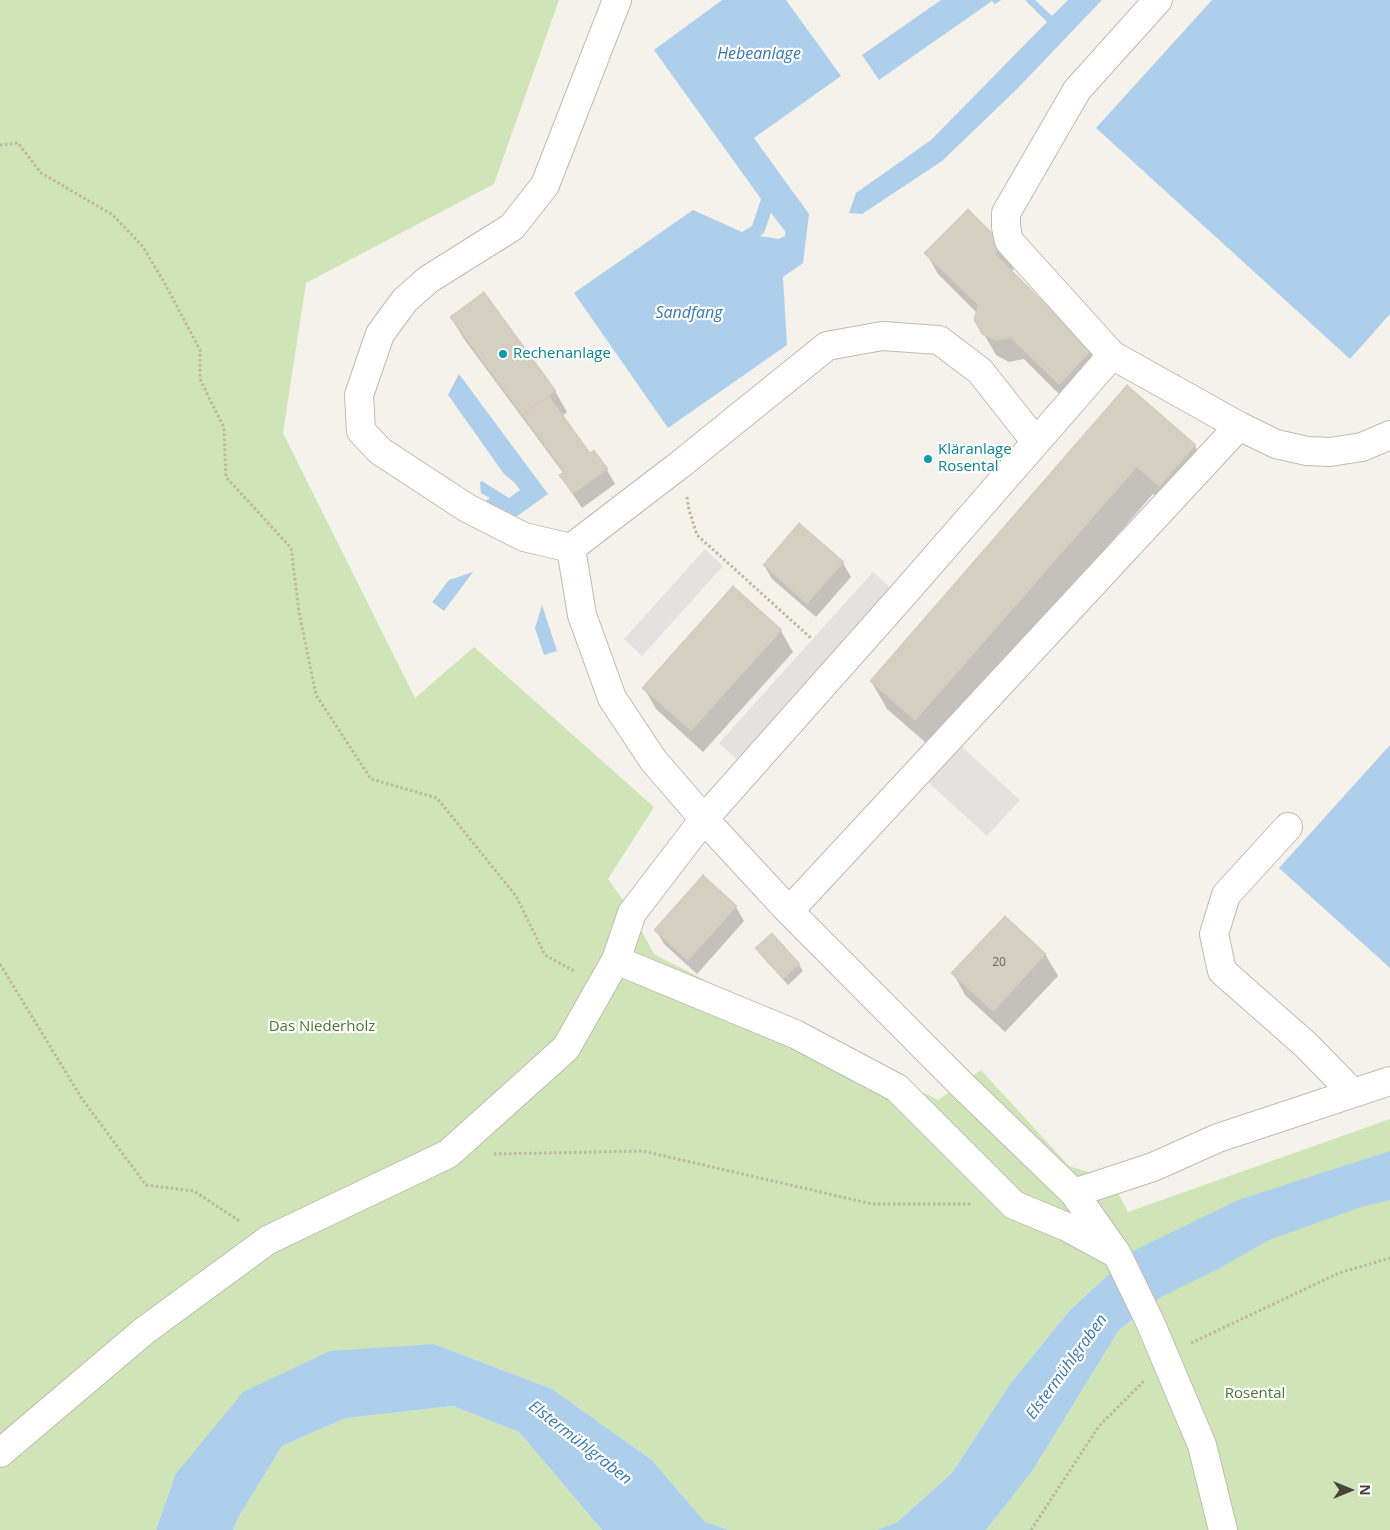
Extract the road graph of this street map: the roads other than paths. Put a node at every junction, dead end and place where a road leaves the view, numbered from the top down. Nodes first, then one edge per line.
1 (617, 0) edge
2 (1158, 0) edge
3 (1112, 355) junction
4 (1239, 426) junction
5 (1390, 435) edge
6 (1036, 442) junction
7 (571, 548) junction
8 (704, 819) junction
9 (1288, 827) dead end
10 (789, 911) junction
11 (616, 960) junction
12 (1390, 1081) edge
13 (1353, 1093) junction
14 (1074, 1193) junction
15 (1117, 1254) junction
16 (0, 1453) edge
17 (1223, 1530) edge

1 - 7 lane
2 - 3 lane
3 - 4 lane
3 - 6 lane
4 - 5 lane
4 - 10 lane
6 - 7 lane
6 - 8 lane
7 - 8 lane
8 - 10 lane
8 - 11 lane
9 - 13 lane
10 - 14 lane
11 - 15 lane
11 - 16 lane
12 - 13 lane
13 - 14 lane
14 - 15 lane
15 - 17 lane

